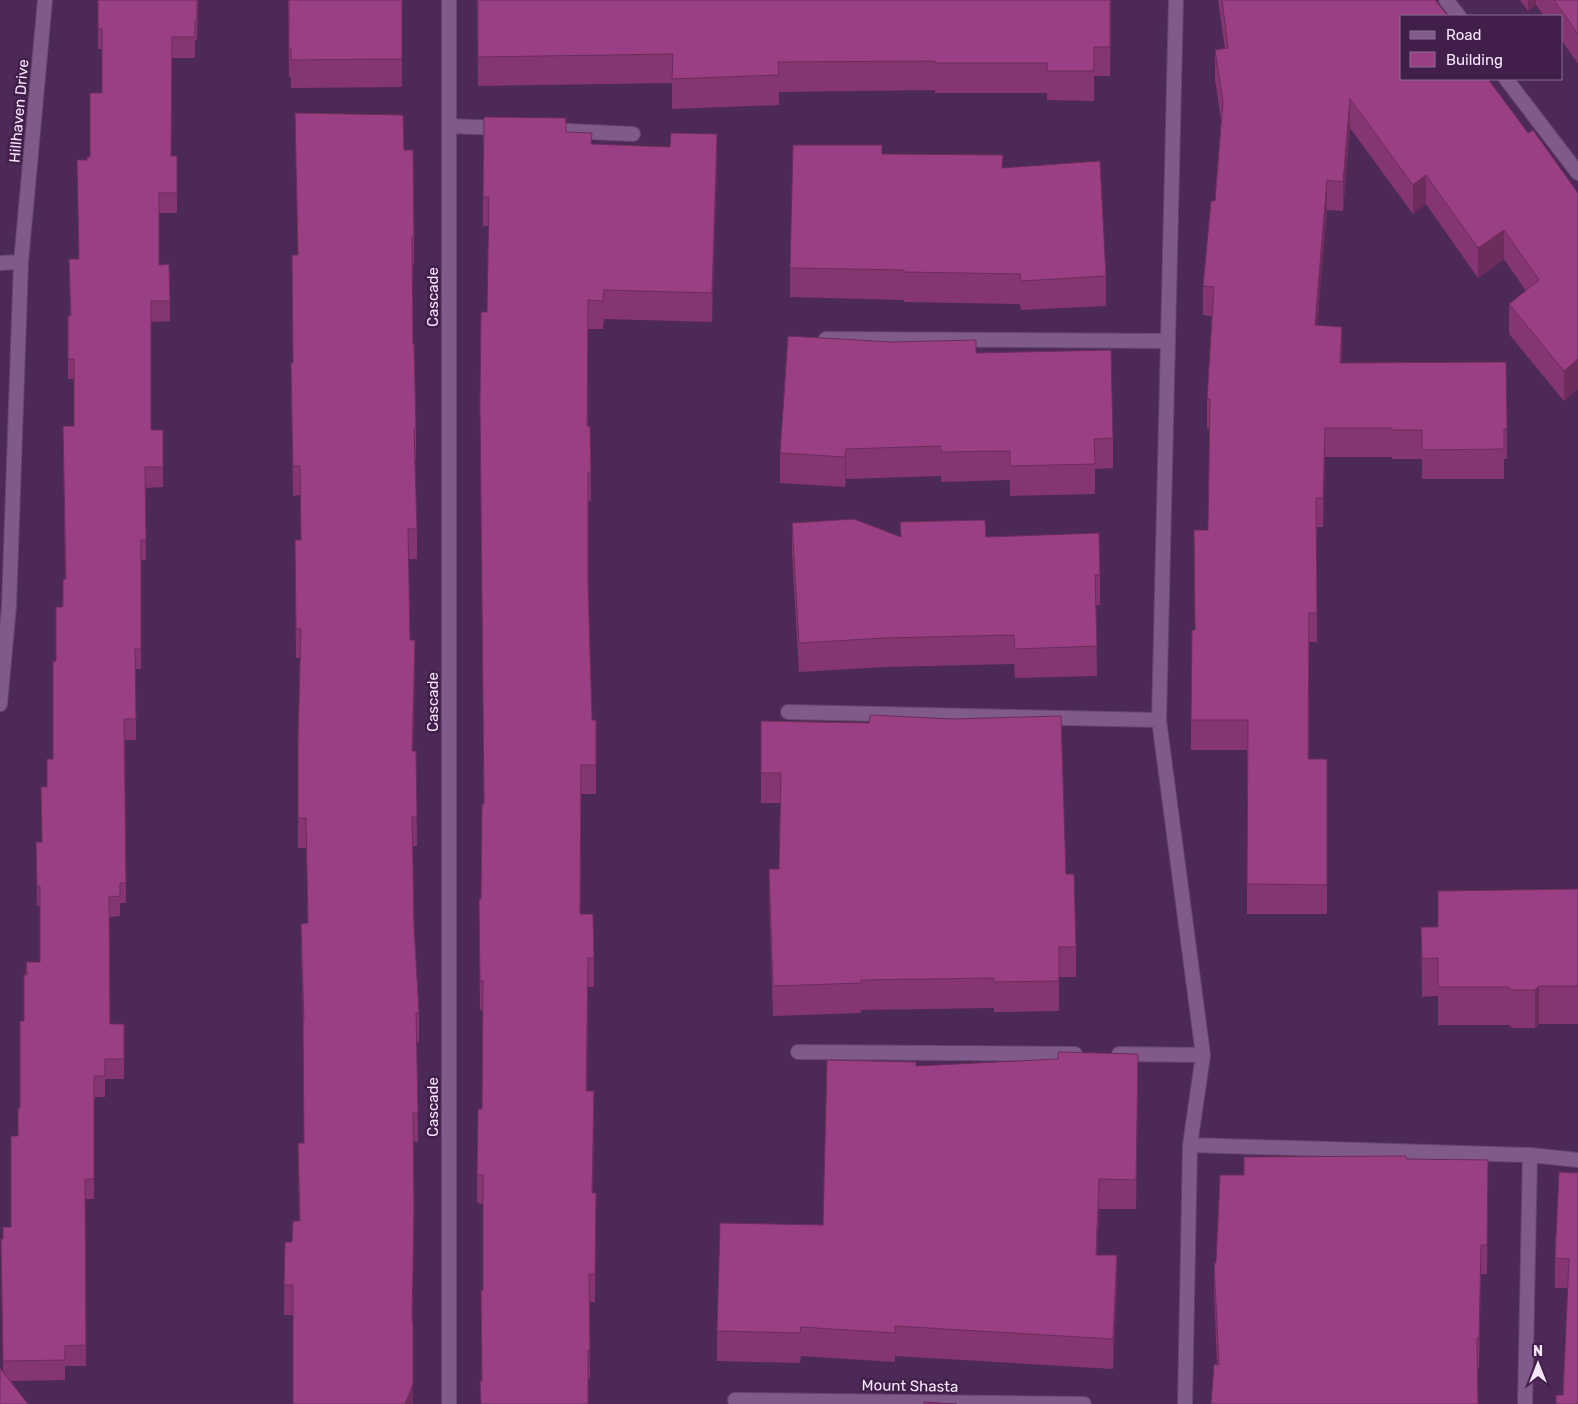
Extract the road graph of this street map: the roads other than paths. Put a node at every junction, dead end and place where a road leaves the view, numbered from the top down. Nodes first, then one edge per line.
1 (45, 0) edge
2 (449, 0) edge
3 (1176, 0) edge
4 (1446, 0) edge
5 (1458, 15) edge
6 (1507, 80) edge
7 (449, 126) junction
8 (517, 128) edge
9 (536, 129) edge
10 (633, 134) dead end
11 (1578, 172) edge
12 (21, 262) junction
13 (0, 263) edge
14 (814, 339) edge
15 (1168, 341) junction
16 (0, 704) edge
17 (788, 712) dead end
18 (1159, 720) junction
19 (798, 1052) dead end
20 (1085, 1054) edge
21 (1104, 1054) edge
22 (1203, 1055) junction
23 (1190, 1145) junction
24 (1530, 1155) junction
25 (1578, 1160) edge
26 (735, 1400) dead end
27 (449, 1404) edge
28 (1084, 1404) edge
29 (1185, 1404) edge
30 (1525, 1404) edge

1 - 12 street, Hillhaven Drive
2 - 7 street, Cascade
3 - 15 street
4 - 5 street
6 - 11 street
7 - 8 street
7 - 27 street, Cascade
9 - 10 street
12 - 13 street
12 - 16 street, Hillhaven Drive
14 - 15 street
15 - 18 street
17 - 18 street
18 - 22 street
19 - 20 street
21 - 22 street
22 - 23 street
23 - 24 street
23 - 29 street
24 - 25 street
24 - 30 street
26 - 28 street, Mount Shasta

